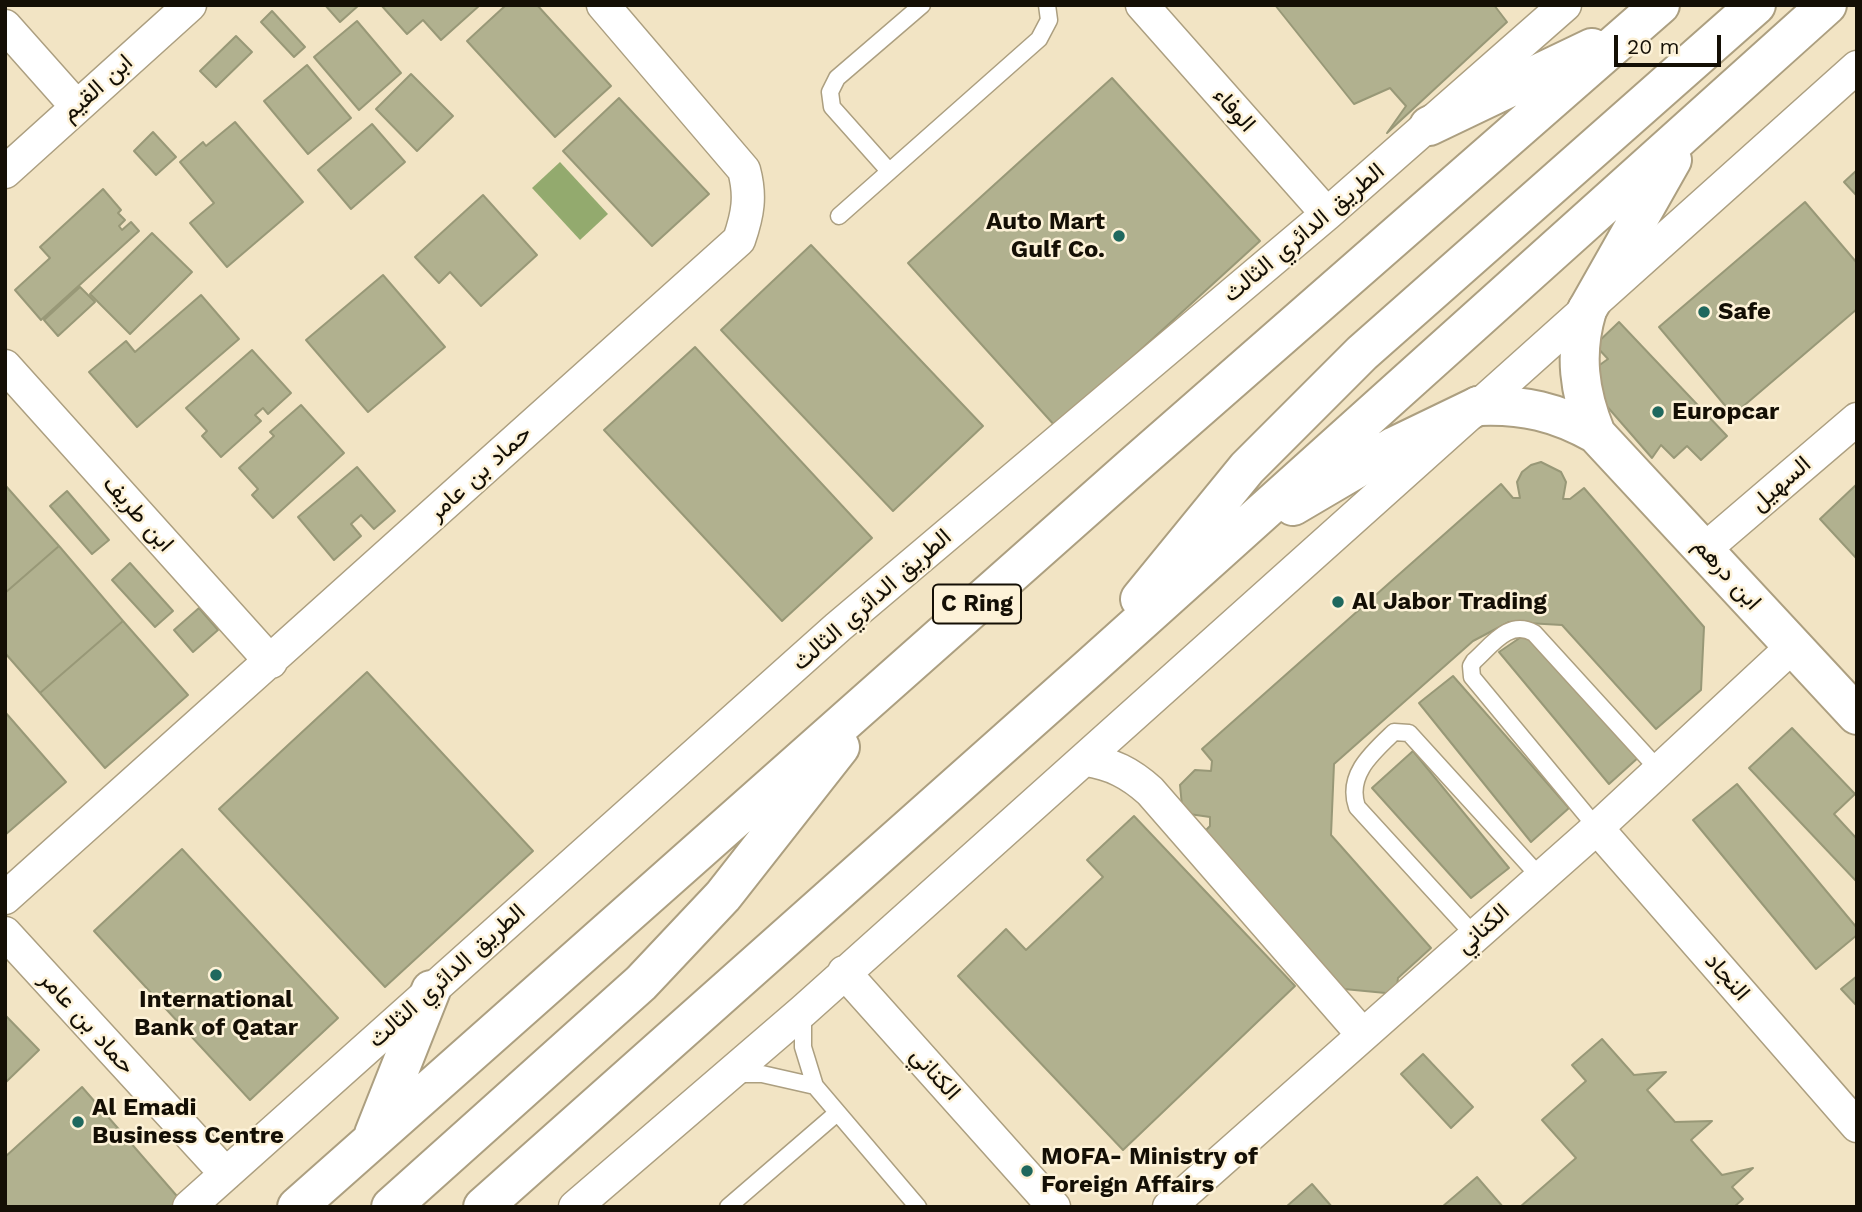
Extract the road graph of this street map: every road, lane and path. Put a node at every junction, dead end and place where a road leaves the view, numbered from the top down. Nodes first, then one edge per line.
1 (190, 5) edge
2 (603, 5) edge
3 (922, 5) edge
4 (1047, 5) edge
5 (1142, 5) edge
6 (1565, 5) edge
7 (1756, 5) edge
8 (1827, 5) edge
9 (1647, 17) edge
10 (5, 26) edge
11 (1857, 67) edge
12 (77, 107) junction
13 (1429, 126) junction
14 (1687, 133) junction
15 (889, 171) junction
16 (5, 172) edge
17 (1327, 214) junction
18 (839, 216) dead end
19 (1587, 310) junction
20 (5, 366) edge
21 (1478, 406) junction
22 (1857, 419) edge
23 (1596, 434) junction
24 (1705, 549) junction
25 (1219, 550) junction
26 (1793, 646) junction
27 (271, 662) junction
28 (1089, 668) junction
29 (887, 683) junction
30 (1857, 715) edge
31 (1086, 760) junction
32 (1659, 771) junction
33 (1597, 828) junction
34 (1541, 878) junction
35 (5, 898) edge
36 (5, 933) edge
37 (1475, 936) junction
38 (844, 972) junction
39 (431, 990) junction
40 (803, 1011) junction
41 (1363, 1035) junction
42 (729, 1074) junction
43 (815, 1086) junction
44 (837, 1113) junction
45 (1857, 1126) edge
46 (371, 1141) junction
47 (226, 1174) junction
48 (189, 1207) edge
49 (297, 1207) edge
50 (391, 1207) edge
51 (483, 1207) edge
52 (575, 1207) edge
53 (728, 1207) edge
54 (918, 1207) edge
55 (1054, 1207) edge
56 (1169, 1207) edge

1 - 12 street, ابن القيم
2 - 27 street, حماد بن عامر
3 - 15 lane
4 - 15 lane
5 - 17 street, الوفاء
6 - 13 street, الطريق الدائري الثالث
7 - 28 main road
8 - 14 main road
9 - 13 main road
9 - 29 main road, C Ring
10 - 12 street
11 - 19 street
12 - 16 street, ابن القيم
13 - 17 street, الطريق الدائري الثالث
14 - 19 main road, ابن درهم
14 - 25 main road
15 - 18 lane
17 - 39 street, الطريق الدائري الثالث
19 - 21 street
19 - 23 main road, ابن درهم
20 - 27 street, ابن طريف
21 - 23 main road, ابن درهم
21 - 25 main road
21 - 31 street
22 - 24 street, السهيل
23 - 24 main road, ابن درهم
24 - 26 main road, ابن درهم
25 - 28 main road
26 - 30 main road, ابن درهم
26 - 32 street, الكناني
27 - 35 street, حماد بن عامر
28 - 51 main road
29 - 46 main road, C Ring
29 - 50 main road
31 - 38 street
31 - 41 street
32 - 33 street, الكناني
32 - 33 lane
33 - 34 street, الكناني
33 - 45 street, النجاد
34 - 37 street, الكناني
34 - 37 lane
36 - 47 street, حماد بن عامر
37 - 41 street, الكناني
38 - 40 street
38 - 55 street, الكناني
39 - 46 main road
39 - 47 street, الطريق الدائري الثالث
40 - 42 street
40 - 43 lane
41 - 56 street, الكناني
42 - 43 lane
42 - 52 street
43 - 44 lane
44 - 53 lane
44 - 54 lane
46 - 49 main road, C Ring
47 - 48 street, الطريق الدائري الثالث

